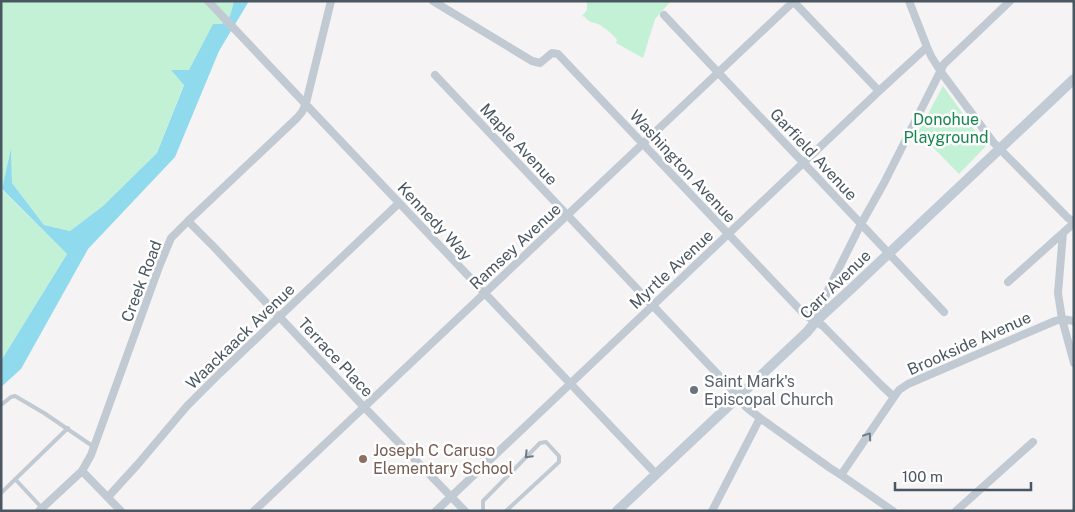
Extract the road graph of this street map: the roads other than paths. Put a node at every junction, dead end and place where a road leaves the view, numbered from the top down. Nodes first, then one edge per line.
1 (208, 1) edge
2 (331, 1) edge
3 (433, 1) edge
4 (793, 1) edge
5 (909, 1) edge
6 (1010, 1) edge
7 (664, 15) dead end
8 (926, 47) junction
9 (941, 72) junction
10 (718, 73) junction
11 (434, 75) dead end
12 (1074, 79) edge
13 (879, 91) junction
14 (306, 103) junction
15 (643, 144) junction
16 (1000, 150) junction
17 (804, 163) junction
18 (400, 202) junction
19 (568, 215) junction
20 (188, 221) junction
21 (1074, 222) edge
22 (861, 224) junction
23 (1063, 233) junction
24 (728, 234) junction
25 (889, 254) junction
26 (1008, 282) dead end
27 (485, 293) junction
28 (653, 305) junction
29 (944, 312) dead end
30 (279, 317) junction
31 (1062, 319) junction
32 (816, 321) junction
33 (1074, 321) edge
34 (1074, 327) edge
35 (1074, 362) edge
36 (570, 383) junction
37 (737, 396) junction
38 (894, 397) junction
39 (1, 405) edge
40 (364, 407) junction
41 (760, 418) junction
42 (68, 428) junction
43 (1032, 442) dead end
44 (94, 447) junction
45 (82, 471) junction
46 (656, 474) junction
47 (841, 475) junction
48 (15, 479) junction
49 (1, 492) edge
50 (451, 496) junction
51 (108, 497) junction
52 (41, 510) edge
53 (121, 511) edge
54 (254, 511) edge
55 (436, 511) edge
56 (465, 511) edge
57 (483, 511) edge
58 (506, 511) edge
59 (617, 511) edge
60 (712, 511) edge
61 (893, 511) edge
62 (956, 511) edge

1 - 14 street, Kennedy Way
2 - 14 street, Creek Road
3 - 15 street, Washington Avenue
4 - 10 street, Ramsey Avenue
4 - 13 street
5 - 8 street
6 - 9 street
7 - 10 street, Garfield Avenue
8 - 9 street
8 - 13 street, Myrtle Avenue
9 - 16 street
9 - 22 street
10 - 15 street, Ramsey Avenue
10 - 17 street, Garfield Avenue
11 - 19 street, Maple Avenue
12 - 16 street, Carr Avenue
13 - 17 street, Myrtle Avenue
14 - 18 street, Kennedy Way
14 - 20 street, Creek Road
15 - 19 street, Ramsey Avenue
15 - 24 street, Washington Avenue
16 - 21 street
16 - 25 street, Carr Avenue
17 - 22 street, Garfield Avenue
17 - 24 street, Myrtle Avenue
18 - 27 street, Kennedy Way
18 - 30 street, Waackaack Avenue
19 - 27 street, Ramsey Avenue
19 - 28 street, Maple Avenue
20 - 30 street, Terrace Place
20 - 44 street, Creek Road
21 - 23 street
22 - 25 street, Garfield Avenue
22 - 32 street
23 - 26 street
23 - 31 street
24 - 28 street, Myrtle Avenue
24 - 32 street, Washington Avenue
25 - 29 street, Garfield Avenue
25 - 32 street, Carr Avenue
27 - 36 street, Kennedy Way
27 - 40 street, Ramsey Avenue
28 - 36 street, Myrtle Avenue
28 - 37 street, Maple Avenue
30 - 40 street, Terrace Place
30 - 51 street, Waackaack Avenue
31 - 33 street
31 - 34 street
31 - 35 street
31 - 38 street, Brookside Avenue
32 - 37 street, Carr Avenue
32 - 38 street, Washington Avenue
36 - 46 street, Kennedy Way
36 - 50 street, Myrtle Avenue
37 - 41 street, Maple Avenue
37 - 46 street, Carr Avenue
47 -> 38 street, Brookside Avenue
39 - 42 lane
40 - 50 street, Terrace Place
40 - 54 street, Ramsey Avenue
41 - 47 street, Maple Avenue
41 - 60 street
42 - 44 lane
42 - 48 lane
43 - 62 street
44 - 45 street, Creek Road
45 - 51 street
45 - 52 street, Creek Road
46 - 59 street, Carr Avenue
47 - 61 street, Maple Avenue
48 - 49 lane
48 - 52 lane
50 - 55 street, Myrtle Avenue
50 - 56 street, Terrace Place
51 - 53 street
58 -> 57 lane

